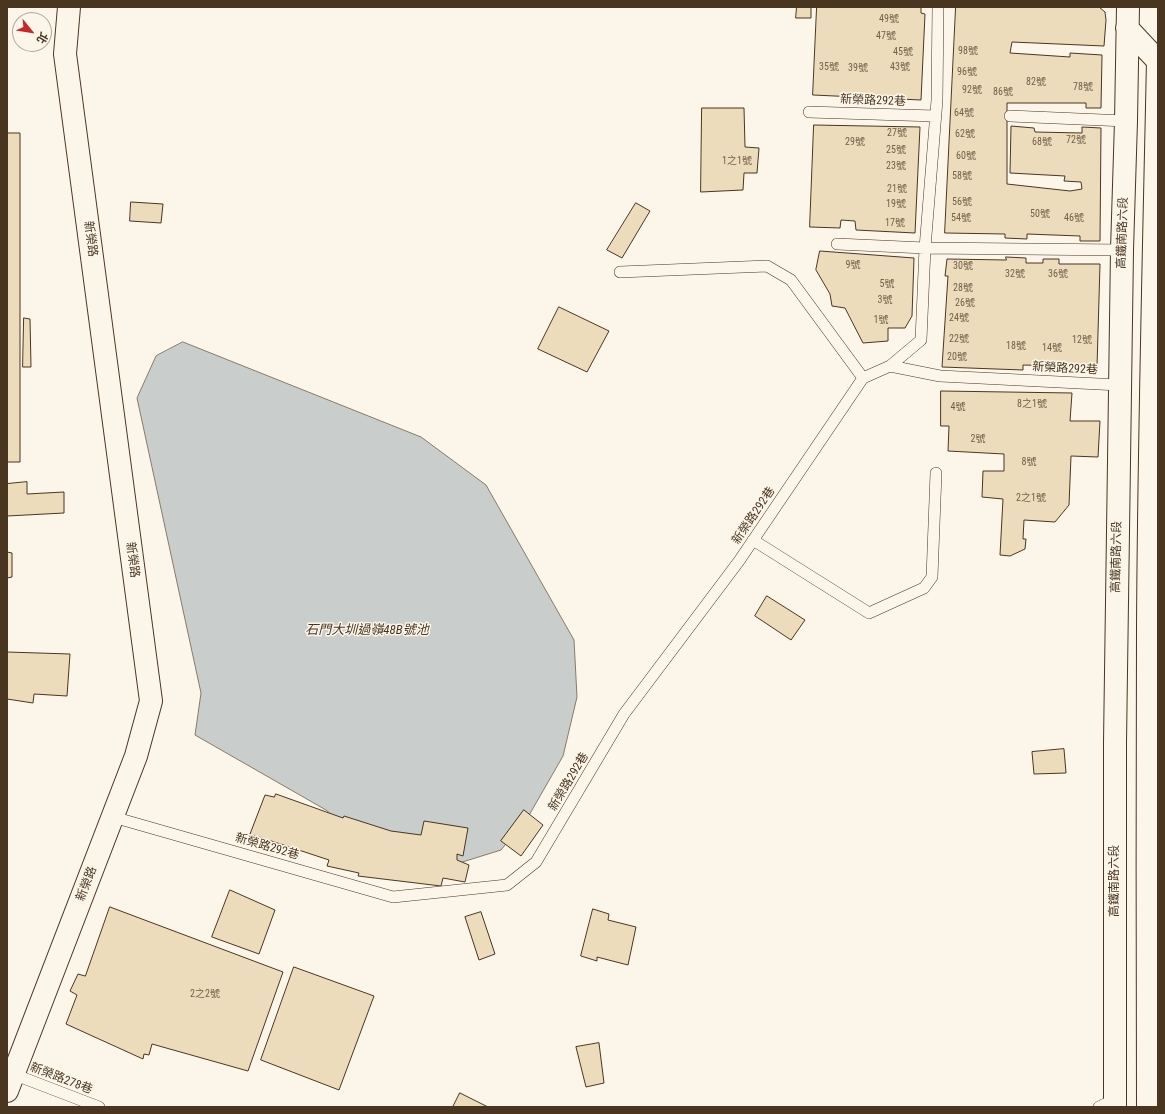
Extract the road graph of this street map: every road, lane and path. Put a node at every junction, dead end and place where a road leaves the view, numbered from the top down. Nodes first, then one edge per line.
1 (69, 7) edge
2 (938, 7) edge
3 (1128, 17) edge
4 (1158, 61) edge
5 (809, 112) dead end
6 (935, 116) junction
7 (1010, 116) dead end
8 (1126, 121) junction
9 (837, 244) dead end
10 (924, 248) junction
11 (1122, 250) junction
12 (620, 272) dead end
13 (1156, 272) edge
14 (890, 366) junction
15 (863, 378) junction
16 (1119, 385) junction
17 (936, 473) dead end
18 (754, 540) junction
19 (113, 817) junction
20 (10, 1083) edge
21 (1110, 1106) edge
22 (99, 1107) edge
23 (1148, 1107) edge

1 - 19 main road, 新榮路
2 - 6 lane
3 - 4 main road
3 - 8 main road, 高鐵南路六段
4 - 13 main road
5 - 6 lane, 新榮路292巷
6 - 10 lane
7 - 8 lane
8 - 11 main road, 高鐵南路六段
9 - 10 lane
10 - 11 lane
10 - 14 lane
11 - 16 main road, 高鐵南路六段
12 - 15 lane
13 - 23 main road
14 - 15 lane
14 - 16 lane, 新榮路292巷
15 - 18 lane, 新榮路292巷
16 - 21 main road, 高鐵南路六段
17 - 18 lane
18 - 19 lane, 新榮路292巷
19 - 20 main road, 新榮路
20 - 22 lane, 新榮路278巷

